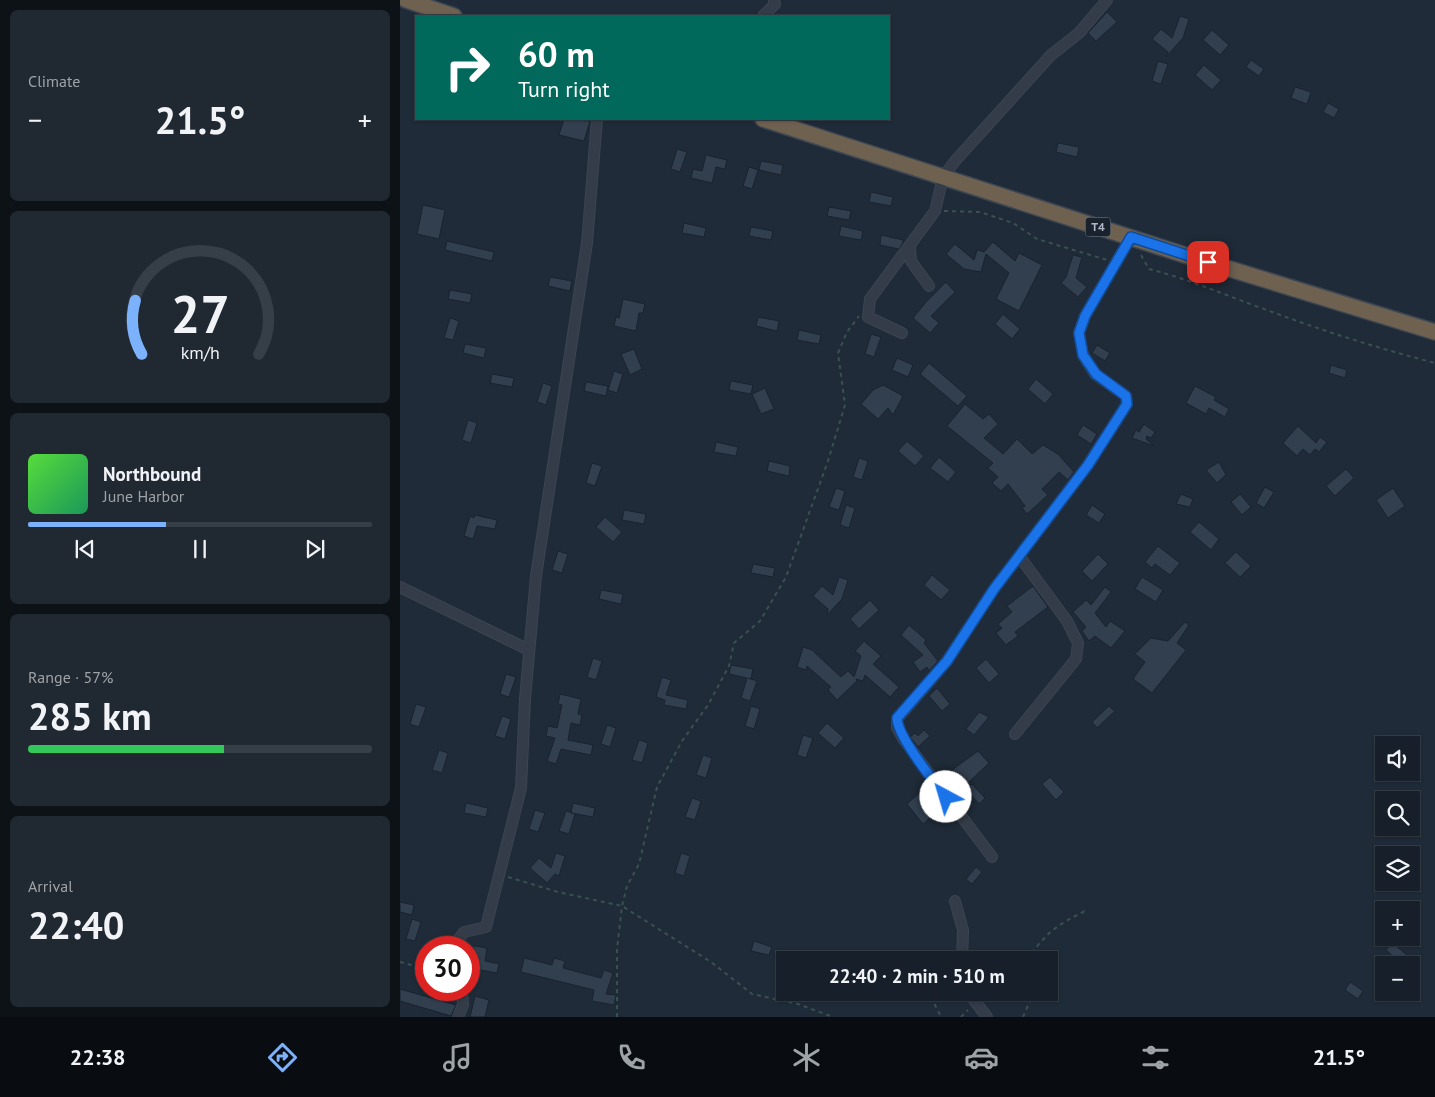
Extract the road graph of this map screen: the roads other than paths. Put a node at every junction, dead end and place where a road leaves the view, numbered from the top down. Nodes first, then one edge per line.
1 (406, 0) edge
2 (774, 0) edge
3 (1107, 0) edge
4 (451, 15) edge
5 (764, 15) edge
6 (597, 120) edge
7 (766, 120) edge
8 (943, 177) junction
9 (1131, 237) junction
10 (910, 247) junction
11 (928, 286) dead end
12 (1435, 332) edge
13 (902, 333) dead end
14 (1020, 557) junction
15 (400, 587) edge
16 (529, 650) junction
17 (1015, 734) dead end
18 (992, 857) dead end
19 (955, 901) dead end
20 (461, 936) edge
21 (962, 951) edge
22 (462, 1001) edge
23 (975, 1001) edge
24 (458, 1017) edge
25 (987, 1017) edge

1 - 4 highway
2 - 5 street
3 - 8 street
6 - 16 street
7 - 8 highway, T4
8 - 9 highway, T4
8 - 10 street
9 - 12 highway, T4
9 - 14 street
10 - 11 street
10 - 13 street
14 - 17 street
14 - 18 street
15 - 16 street
16 - 20 street
19 - 21 street
22 - 24 street
23 - 25 street

